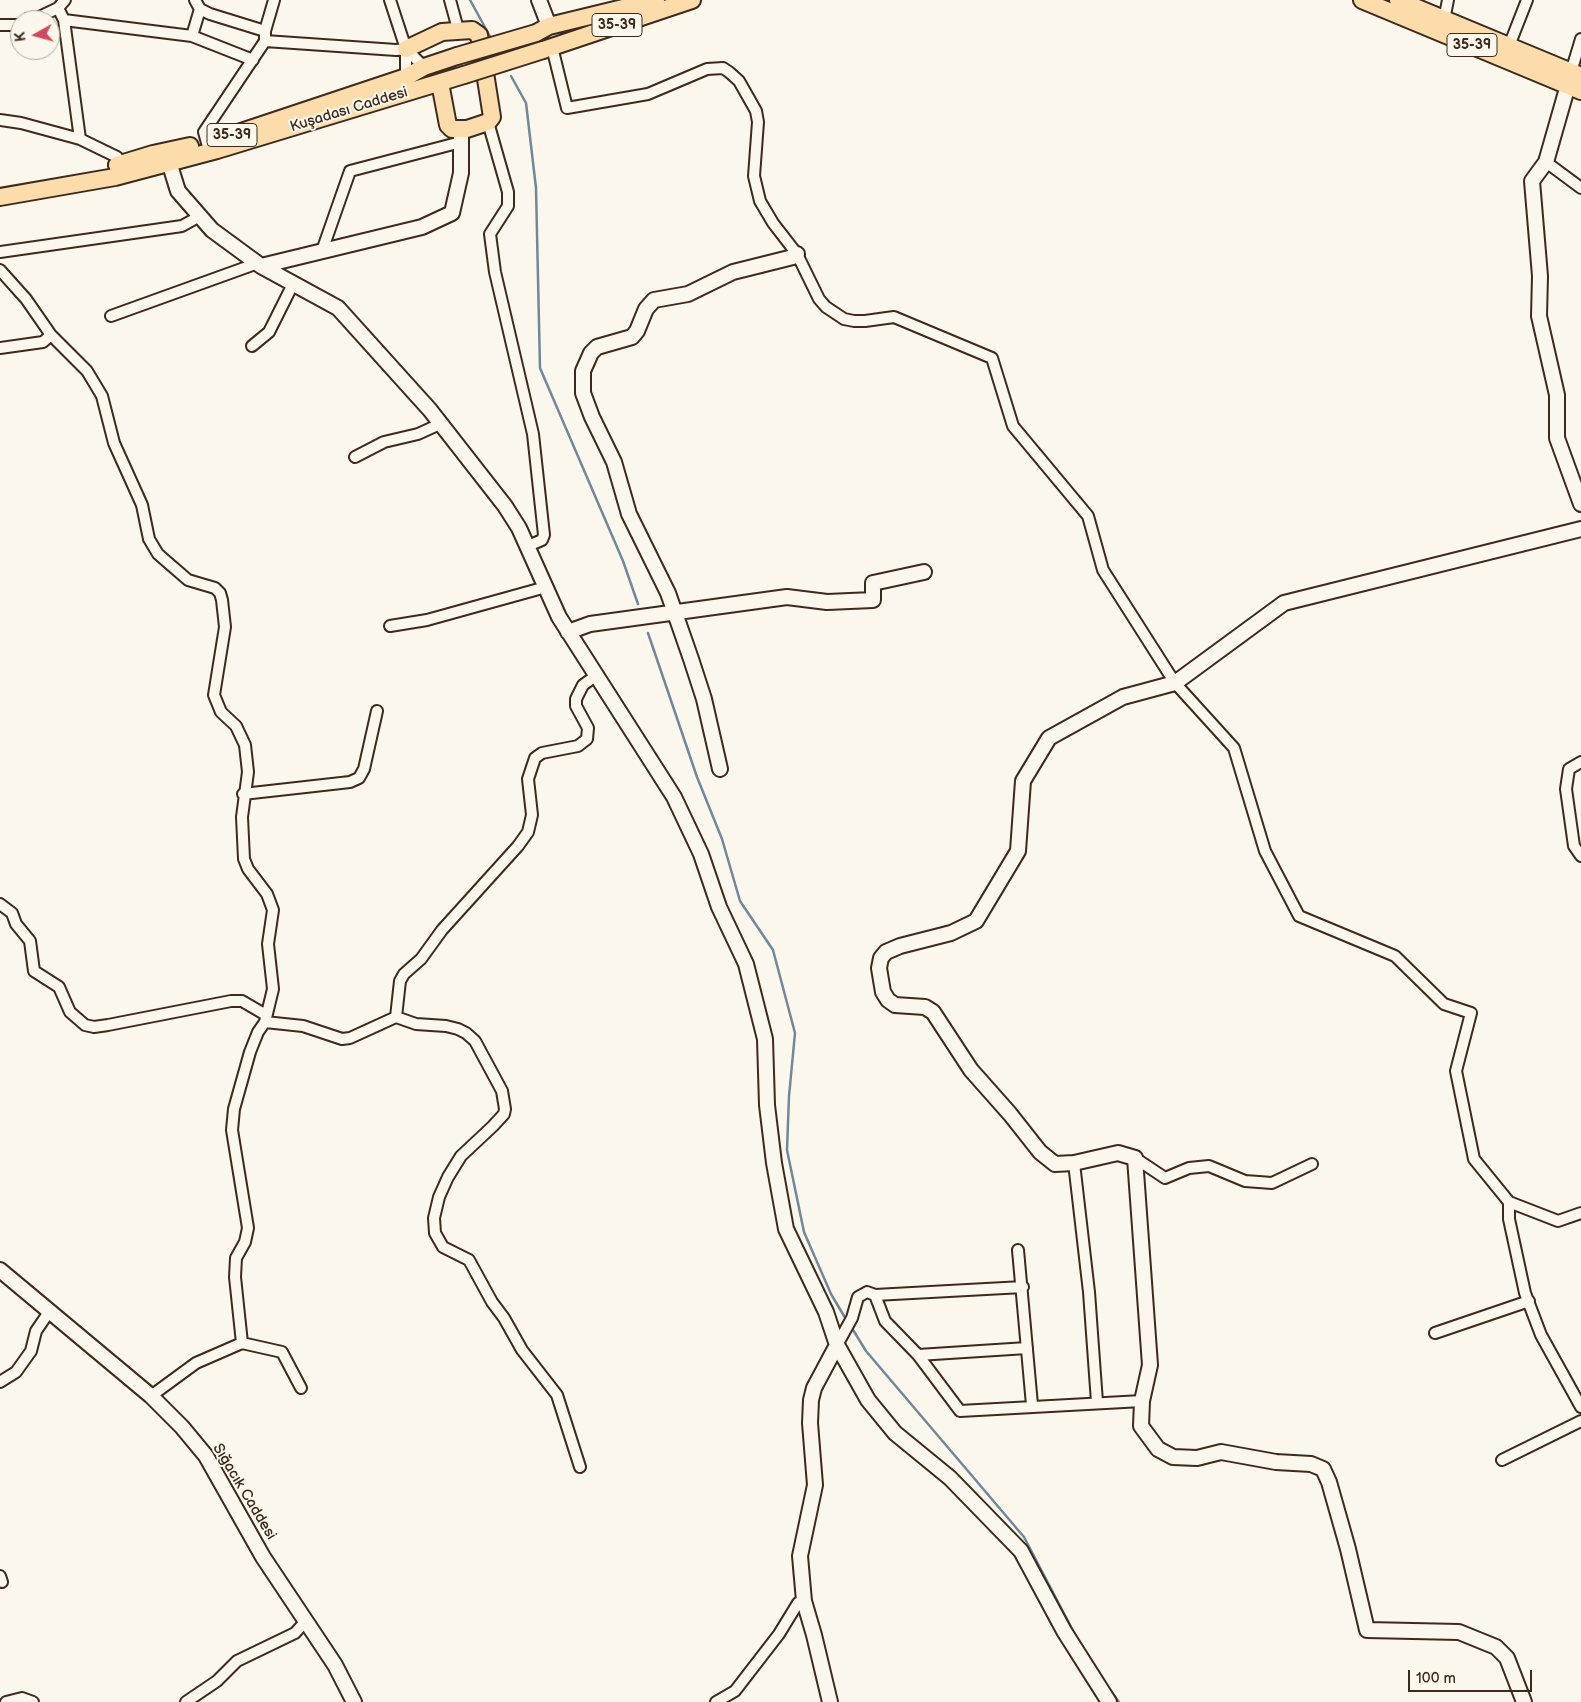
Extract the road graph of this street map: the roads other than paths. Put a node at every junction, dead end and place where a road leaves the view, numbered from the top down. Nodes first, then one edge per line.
1 (274, 0) edge
2 (390, 0) edge
3 (450, 0) edge
4 (539, 0) edge
5 (656, 0) edge
6 (692, 0) edge
7 (1362, 0) edge
8 (1398, 0) edge
9 (1448, 0) edge
10 (1527, 0) edge
11 (62, 4) edge
12 (198, 4) edge
13 (64, 20) junction
14 (1444, 20) junction
15 (542, 29) junction
16 (458, 30) junction
17 (192, 36) junction
18 (265, 36) junction
19 (1581, 39) edge
20 (1509, 46) junction
21 (406, 48) junction
22 (548, 48) junction
23 (253, 60) junction
24 (424, 67) junction
25 (406, 77) junction
26 (1575, 81) edge
27 (440, 83) junction
28 (0, 120) edge
29 (488, 122) junction
30 (461, 136) junction
31 (80, 139) junction
32 (208, 143) junction
33 (169, 162) junction
34 (1546, 162) junction
35 (119, 165) junction
36 (0, 186) edge
37 (1581, 188) edge
38 (0, 197) edge
39 (200, 216) junction
40 (322, 251) junction
41 (0, 252) edge
42 (797, 254) junction
43 (260, 264) junction
44 (0, 270) edge
45 (294, 282) junction
46 (111, 316) dead end
47 (51, 335) junction
48 (252, 346) dead end
49 (0, 348) edge
50 (440, 424) junction
51 (355, 457) dead end
52 (1581, 504) edge
53 (1581, 530) edge
54 (528, 546) junction
55 (924, 572) dead end
56 (546, 587) junction
57 (674, 612) junction
58 (390, 626) dead end
59 (568, 632) junction
60 (597, 675) junction
61 (1174, 683) junction
62 (376, 711) dead end
63 (1581, 762) edge
64 (720, 769) dead end
65 (244, 794) junction
66 (1581, 856) edge
67 (0, 904) edge
68 (396, 1017) junction
69 (266, 1019) junction
70 (1135, 1158) junction
71 (1074, 1163) junction
72 (1312, 1164) dead end
73 (1508, 1202) junction
74 (1581, 1213) edge
75 (1018, 1250) dead end
76 (0, 1270) edge
77 (1023, 1287) junction
78 (875, 1295) junction
79 (1528, 1301) junction
80 (49, 1312) junction
81 (1434, 1334) dead end
82 (242, 1343) junction
83 (838, 1345) junction
84 (1027, 1348) junction
85 (918, 1355) junction
86 (0, 1382) edge
87 (301, 1388) dead end
88 (151, 1396) junction
89 (1142, 1401) junction
90 (1097, 1402) junction
91 (1032, 1405) junction
92 (1581, 1407) edge
93 (1581, 1421) edge
94 (1502, 1460) dead end
95 (580, 1467) dead end
96 (804, 1601) junction
97 (305, 1622) junction
98 (6, 1702) edge
99 (32, 1702) edge
100 (186, 1702) edge
101 (354, 1702) edge
102 (716, 1702) edge
103 (830, 1702) edge
104 (1109, 1702) edge
105 (1524, 1702) edge

1 - 18 street
2 - 21 street
3 - 16 street
4 - 15 street
5 - 15 main road, Kuşadası Caddesi / 35-39
6 - 22 main road, Kuşadası Caddesi / 35-39
7 - 26 main road, 35-39
8 - 14 main road, 35-39
9 - 14 street
10 - 20 street
11 - 13 street
12 - 17 street
12 - 18 street
13 - 17 street
13 - 31 street
14 - 20 main road, 35-39
15 - 24 main road, Kuşadası Caddesi / 35-39, bridge
16 - 21 main road
16 - 29 main road
17 - 23 street
18 - 21 street
18 - 23 street
19 - 26 street
20 - 26 main road, 35-39
21 - 24 street
21 - 25 street
22 - 27 main road, Kuşadası Caddesi / 35-39, bridge
22 - 42 street
23 - 32 street
24 - 25 main road, Kuşadası Caddesi / 35-39
25 - 32 main road, Kuşadası Caddesi / 35-39
26 - 34 street
27 - 30 main road
27 - 33 main road, Kuşadası Caddesi / 35-39
28 - 31 street
29 - 30 main road
29 - 54 street
30 - 40 street
30 - 40 street
31 - 35 street
32 - 35 main road, Kuşadası Caddesi / 35-39
33 - 38 main road, Kuşadası Caddesi / 35-39
33 - 39 street
34 - 37 street
34 - 52 street
35 - 36 main road, Kuşadası Caddesi / 35-39
39 - 41 street
39 - 43 street
40 - 43 street
42 - 57 street
42 - 61 street
43 - 45 street
43 - 46 street
44 - 47 street
45 - 48 street
45 - 50 street
47 - 49 street
47 - 65 street
50 - 51 street
50 - 54 street
53 - 61 street
54 - 56 street
55 - 57 street
56 - 58 street
56 - 59 street
57 - 59 street
57 - 64 street
59 - 60 street
60 - 68 street
60 - 83 street
61 - 71 street
61 - 73 street
62 - 65 street
63 - 66 street
65 - 69 street
67 - 69 street
68 - 69 street
68 - 95 street
69 - 82 street
70 - 71 street
70 - 72 street
70 - 89 street
71 - 90 street
73 - 74 street
73 - 79 street
75 - 77 street
76 - 80 street, Sığacık Caddesi
77 - 78 street
77 - 84 street
78 - 83 street
78 - 85 street
79 - 81 street
79 - 92 street
80 - 86 street
80 - 88 street, Sığacık Caddesi
82 - 87 street
82 - 88 street
83 - 96 street
83 - 104 street
84 - 85 street
84 - 91 street
85 - 91 street
88 - 97 street, Sığacık Caddesi
89 - 90 street
89 - 105 street
90 - 91 street
93 - 94 street
96 - 102 street
96 - 103 street
97 - 100 street
97 - 101 street, Sığacık Caddesi
98 - 99 street

